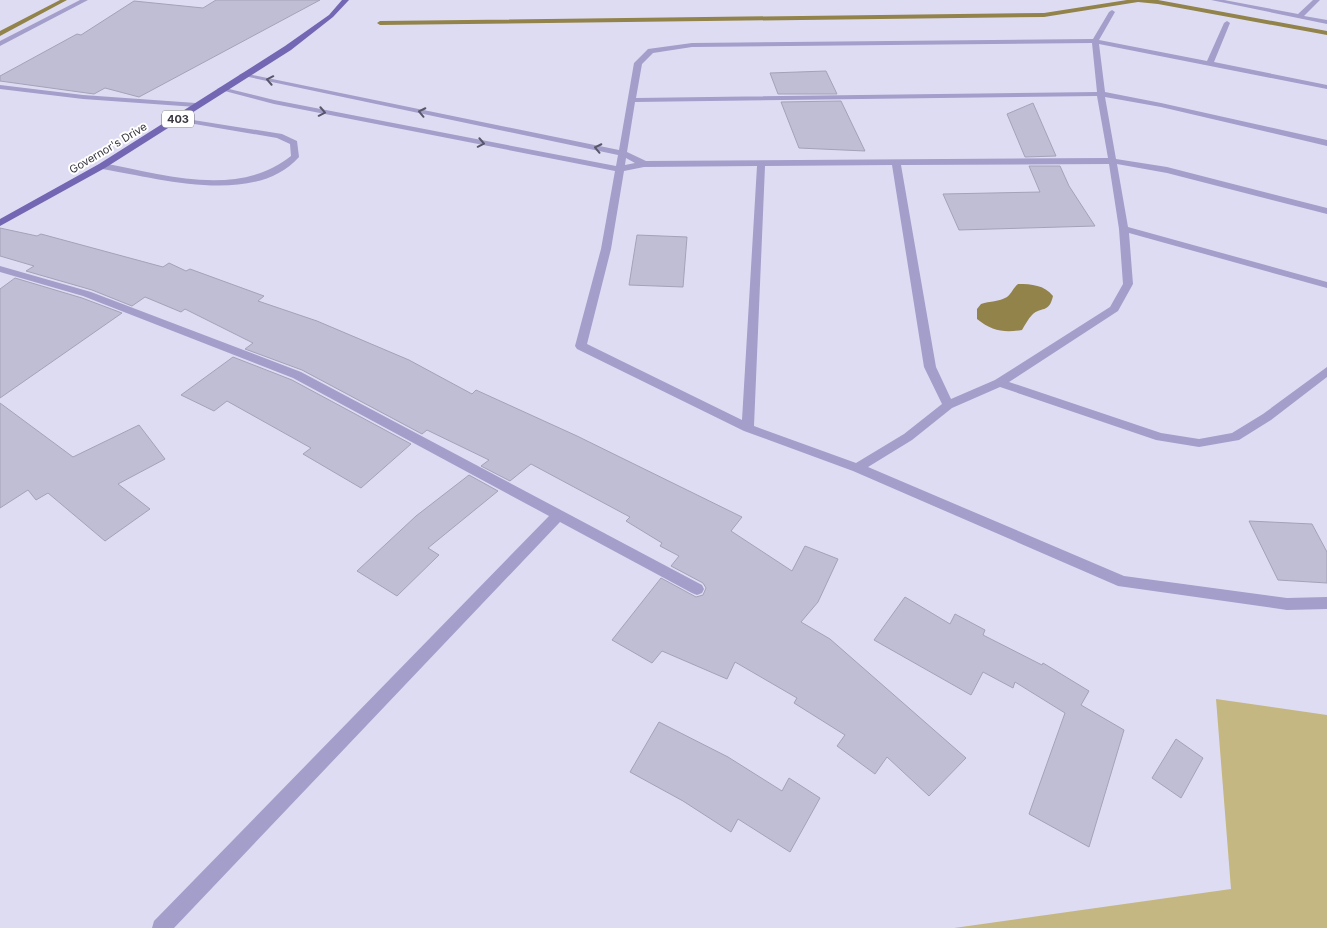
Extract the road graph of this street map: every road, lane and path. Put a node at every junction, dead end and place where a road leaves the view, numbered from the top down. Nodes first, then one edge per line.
1 (85, 0) edge
2 (346, 0) edge
3 (1217, 0) edge
4 (1317, 0) edge
5 (1112, 12) dead end
6 (1299, 17) junction
7 (1327, 22) edge
8 (1227, 23) dead end
9 (1095, 41) junction
10 (0, 44) edge
11 (1210, 63) junction
12 (243, 75) junction
13 (0, 87) edge
14 (1327, 88) edge
15 (221, 89) junction
16 (1101, 94) junction
17 (631, 100) junction
18 (196, 105) junction
19 (177, 119) junction
20 (1327, 143) edge
21 (622, 153) junction
22 (1113, 160) junction
23 (896, 162) junction
24 (644, 164) junction
25 (761, 164) junction
26 (102, 166) junction
27 (619, 169) junction
28 (1327, 211) edge
29 (0, 223) edge
30 (1124, 229) junction
31 (0, 269) edge
32 (1327, 285) edge
33 (1327, 371) edge
34 (999, 383) junction
35 (948, 405) junction
36 (748, 428) junction
37 (857, 468) junction
38 (558, 515) junction
39 (697, 589) dead end
40 (1327, 603) edge
41 (161, 928) edge

1 - 10 street
2 - 12 main road, Governor's Drive / 403
3 - 6 street
4 - 6 street
5 - 9 street
6 - 7 street
8 - 11 street
9 - 11 street
9 - 16 street
9 - 17 street
11 - 14 street
12 - 15 main road, Governor's Drive / 403
21 -> 12 street
13 - 18 street
15 - 18 main road, Governor's Drive / 403
15 -> 27 street
16 - 17 street
16 - 20 street
16 - 22 street
17 - 21 street
18 - 19 main road, Governor's Drive / 403
19 - 26 main road, Governor's Drive / 403
19 - 26 street
21 - 24 street
21 - 27 street
22 - 23 street
22 - 28 street
22 - 30 street
23 - 25 street
23 - 35 street
24 - 25 street
24 - 27 street
25 - 36 street
26 - 29 main road, Governor's Drive / 403
27 - 36 street
30 - 32 street
30 - 34 street
31 - 38 street
33 - 34 street
34 - 35 street
35 - 37 street
36 - 37 street
37 - 40 street
38 - 39 street
38 - 41 street

